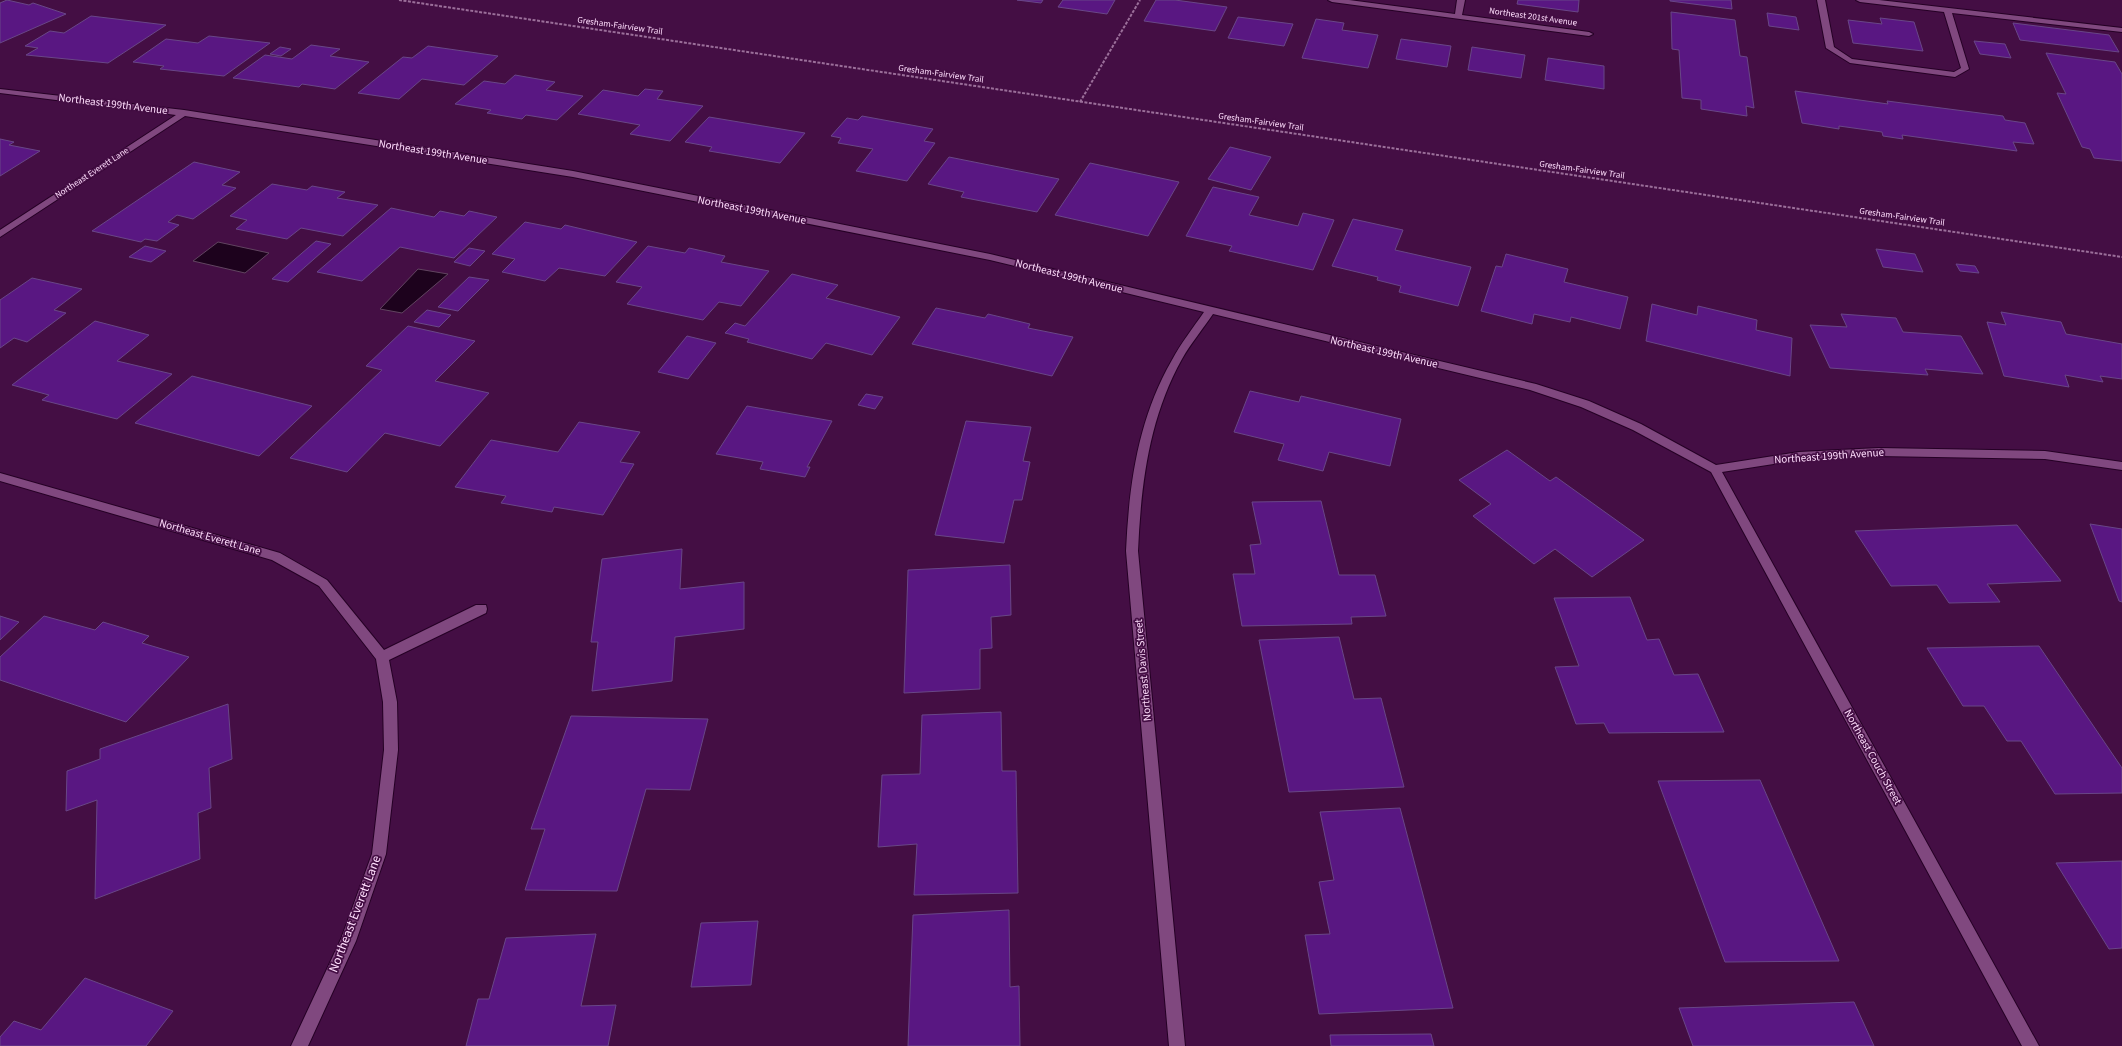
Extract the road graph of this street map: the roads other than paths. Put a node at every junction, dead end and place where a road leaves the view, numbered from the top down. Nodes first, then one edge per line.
1 (1332, 0) edge
2 (1461, 0) edge
3 (1821, 0) edge
4 (1860, 0) edge
5 (1947, 10) junction
6 (1458, 16) junction
7 (2122, 30) edge
8 (1589, 34) dead end
9 (0, 91) edge
10 (184, 112) junction
11 (0, 234) edge
12 (1210, 311) junction
13 (2122, 466) edge
14 (1715, 469) junction
15 (0, 477) edge
16 (481, 609) dead end
17 (382, 657) junction
18 (299, 1046) edge
19 (1177, 1046) edge
20 (2031, 1046) edge

1 - 6 street, Northeast 201st Avenue
2 - 6 street
3 - 5 street
4 - 5 street
5 - 7 street
6 - 8 street, Northeast 201st Avenue
9 - 10 street, Northeast 199th Avenue
10 - 11 street, Northeast Everett Lane
10 - 12 street, Northeast 199th Avenue
12 - 14 street, Northeast 199th Avenue
12 - 19 street, Northeast Davis Street
13 - 14 street, Northeast 199th Avenue
14 - 20 street, Northeast Couch Street
15 - 17 street, Northeast Everett Lane
16 - 17 street
17 - 18 street, Northeast Everett Lane

